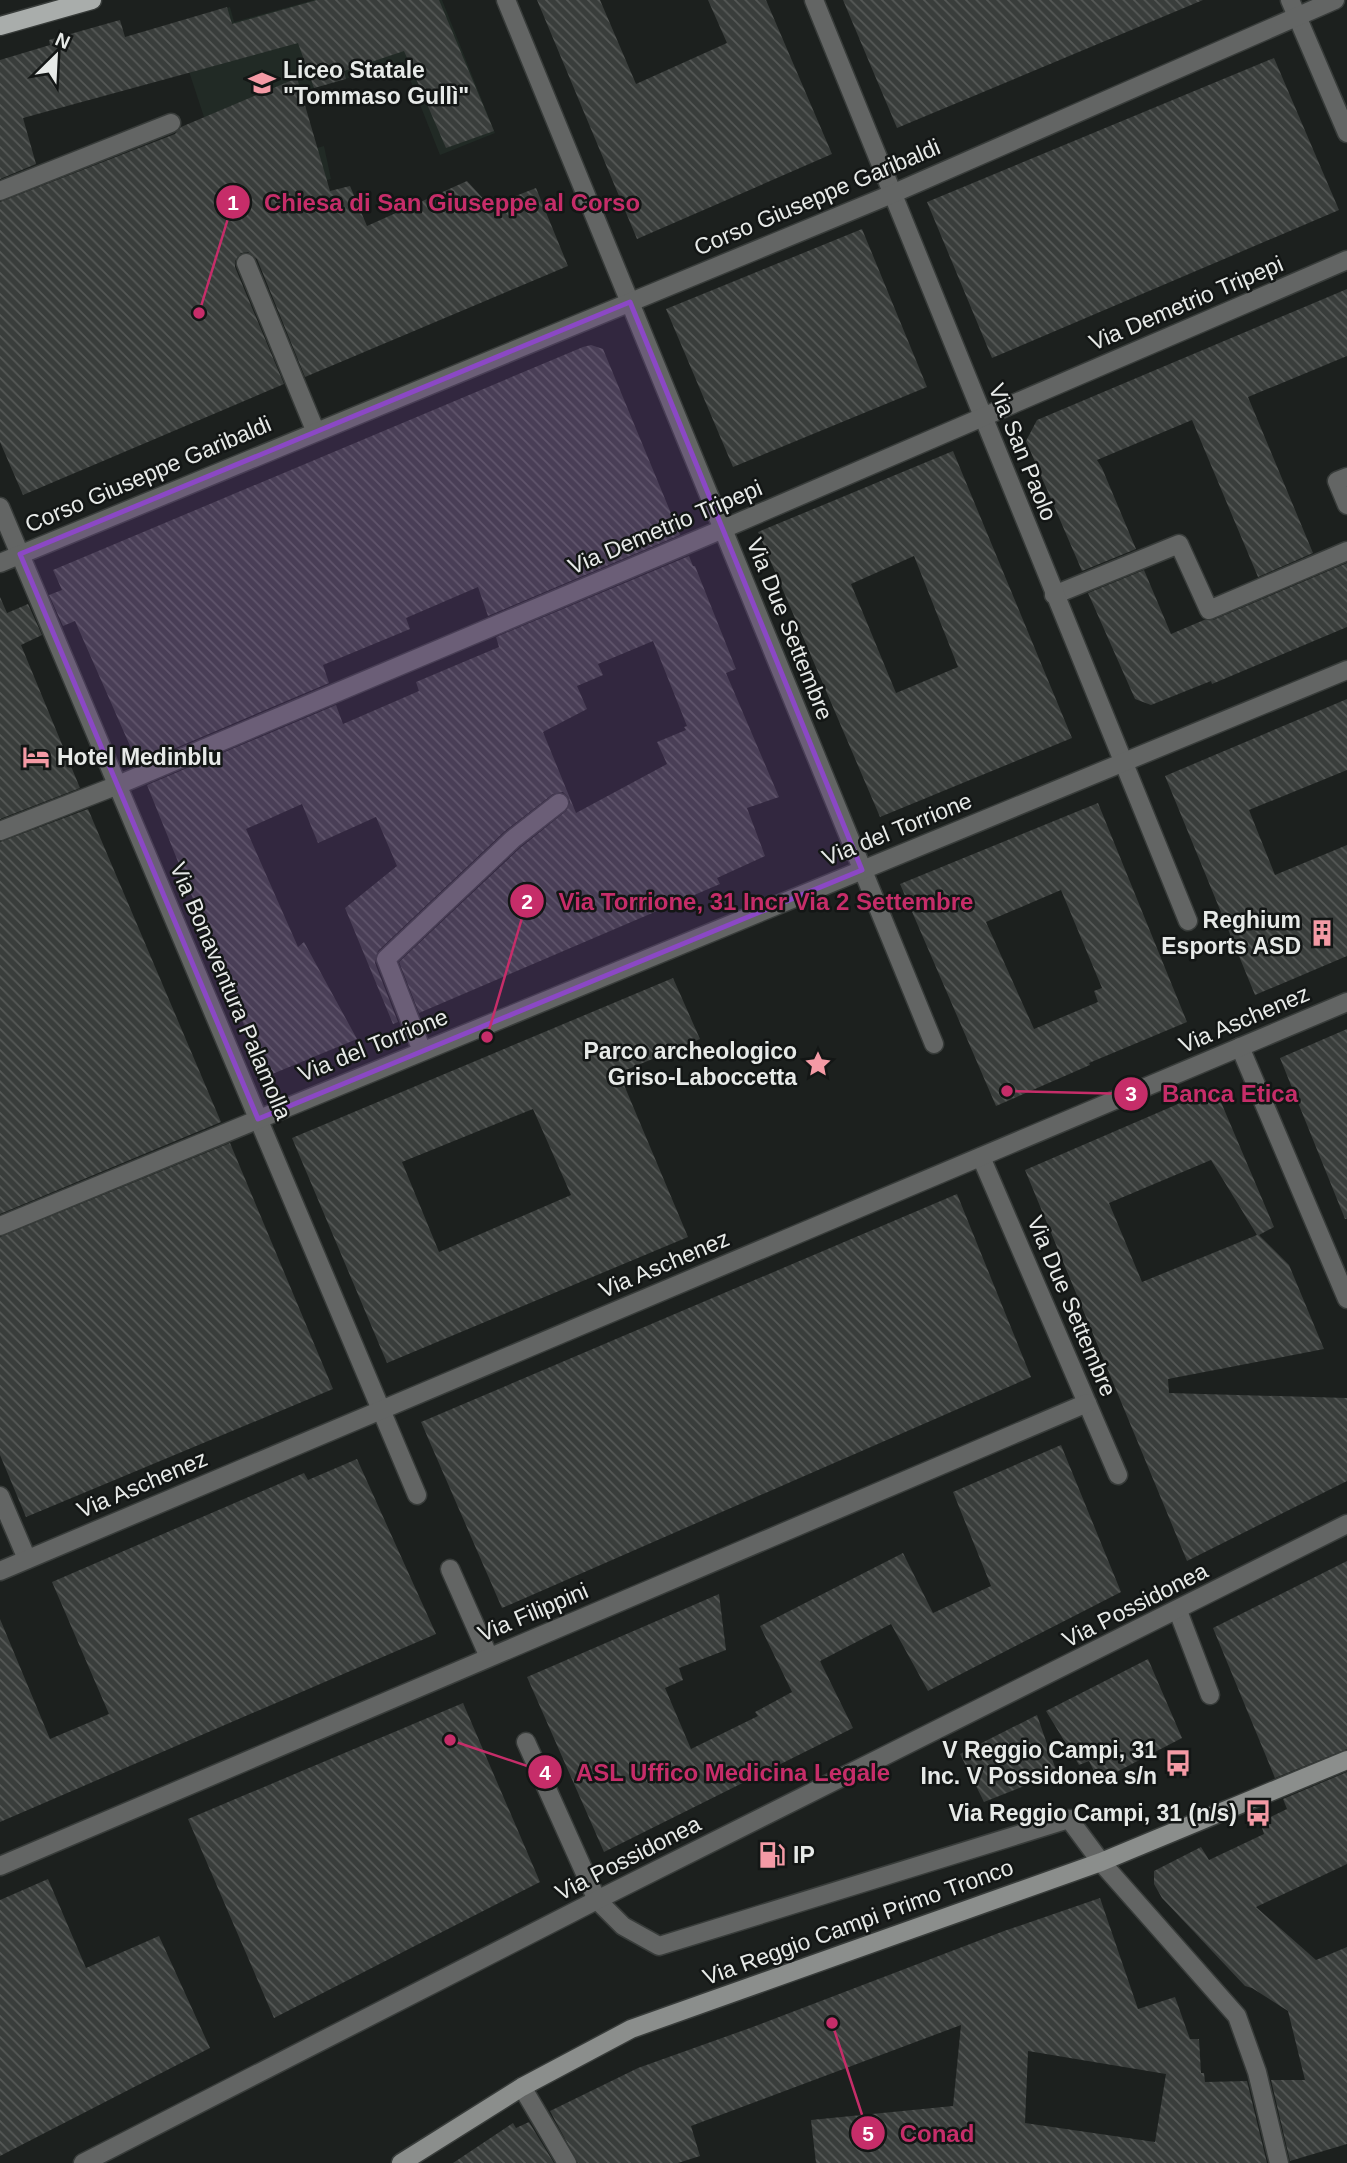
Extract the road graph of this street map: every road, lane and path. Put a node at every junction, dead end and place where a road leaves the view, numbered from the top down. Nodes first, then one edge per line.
1 (92, 0) edge
2 (506, 0) edge
3 (814, 0) edge
4 (1335, 0) edge
5 (1293, 8) edge
6 (0, 26) edge
7 (171, 123) dead end
8 (1347, 133) edge
9 (0, 191) edge
10 (892, 194) junction
11 (1347, 260) edge
12 (246, 263) dead end
13 (630, 302) junction
14 (983, 418) junction
15 (315, 430) junction
16 (1347, 477) edge
17 (1347, 505) edge
18 (0, 506) edge
19 (723, 529) junction
20 (1347, 551) edge
21 (20, 554) junction
22 (0, 563) edge
23 (1054, 594) junction
24 (1347, 670) edge
25 (1122, 762) junction
26 (118, 785) junction
27 (559, 803) dead end
28 (0, 831) edge
29 (862, 870) junction
30 (1188, 922) dead end
31 (1347, 1002) edge
32 (934, 1044) dead end
33 (1240, 1047) junction
34 (422, 1051) junction
35 (258, 1119) junction
36 (981, 1157) junction
37 (0, 1226) edge
38 (1347, 1299) edge
39 (1087, 1404) junction
40 (381, 1409) junction
41 (1118, 1475) dead end
42 (417, 1495) dead end
43 (0, 1496) edge
44 (1347, 1524) edge
45 (27, 1559) junction
46 (450, 1569) dead end
47 (0, 1571) edge
48 (1178, 1611) junction
49 (489, 1657) junction
50 (1210, 1695) dead end
51 (527, 1742) dead end
52 (1347, 1760) edge
53 (1101, 1862) junction
54 (0, 1866) edge
55 (597, 1900) junction
56 (522, 2087) junction
57 (83, 2163) edge
58 (401, 2163) edge
59 (567, 2163) edge
60 (1279, 2163) edge

1 - 6 main road
2 - 13 street, Via Due Settembre
3 - 10 street, Via San Paolo
4 - 5 street, Corso Giuseppe Garibaldi
5 - 8 street
5 - 10 street, Corso Giuseppe Garibaldi
7 - 9 street
10 - 13 street, Corso Giuseppe Garibaldi
10 - 14 street, Via San Paolo
11 - 14 street, Via Demetrio Tripepi
12 - 15 street
13 - 15 street, Corso Giuseppe Garibaldi
13 - 19 street, Via Due Settembre
14 - 19 street, Via Demetrio Tripepi
14 - 23 street, Via San Paolo
15 - 21 street, Corso Giuseppe Garibaldi
16 - 17 street
18 - 21 street, Via Bonaventura Palamolla
19 - 26 street, Via Demetrio Tripepi
19 - 29 street, Via Due Settembre
20 - 23 street
21 - 22 street, Corso Giuseppe Garibaldi
21 - 26 street, Via Bonaventura Palamolla
23 - 25 street, Via San Paolo
24 - 25 street, Via del Torrione
25 - 29 street, Via del Torrione
25 - 30 street, Via San Paolo
26 - 28 street, Via Demetrio Tripepi
26 - 35 street, Via Bonaventura Palamolla
27 - 34 street
29 - 32 street, Via Due Settembre
29 - 34 street, Via del Torrione
31 - 33 street, Via Aschenez
33 - 36 street, Via Aschenez
33 - 38 street
34 - 35 street, Via del Torrione
35 - 37 street, Via del Torrione
35 - 40 street, Via Bonaventura Palamolla
36 - 39 street, Via Due Settembre
36 - 40 street, Via Aschenez
39 - 41 street, Via Due Settembre
39 - 49 street, Via Filippini
40 - 42 street, Via Bonaventura Palamolla
40 - 45 street, Via Aschenez
43 - 45 street
44 - 48 street, Via Possidonea
45 - 47 street, Via Aschenez
46 - 49 street
48 - 50 street
48 - 55 street, Via Possidonea
49 - 54 street, Via Filippini
51 - 55 street
52 - 53 street, Via Reggio Campi Primo Tronco
53 - 55 street
53 - 56 street, Via Reggio Campi Primo Tronco
53 - 60 street
55 - 57 street, Via Possidonea
56 - 58 street, Via Reggio Campi Primo Tronco
56 - 59 street

